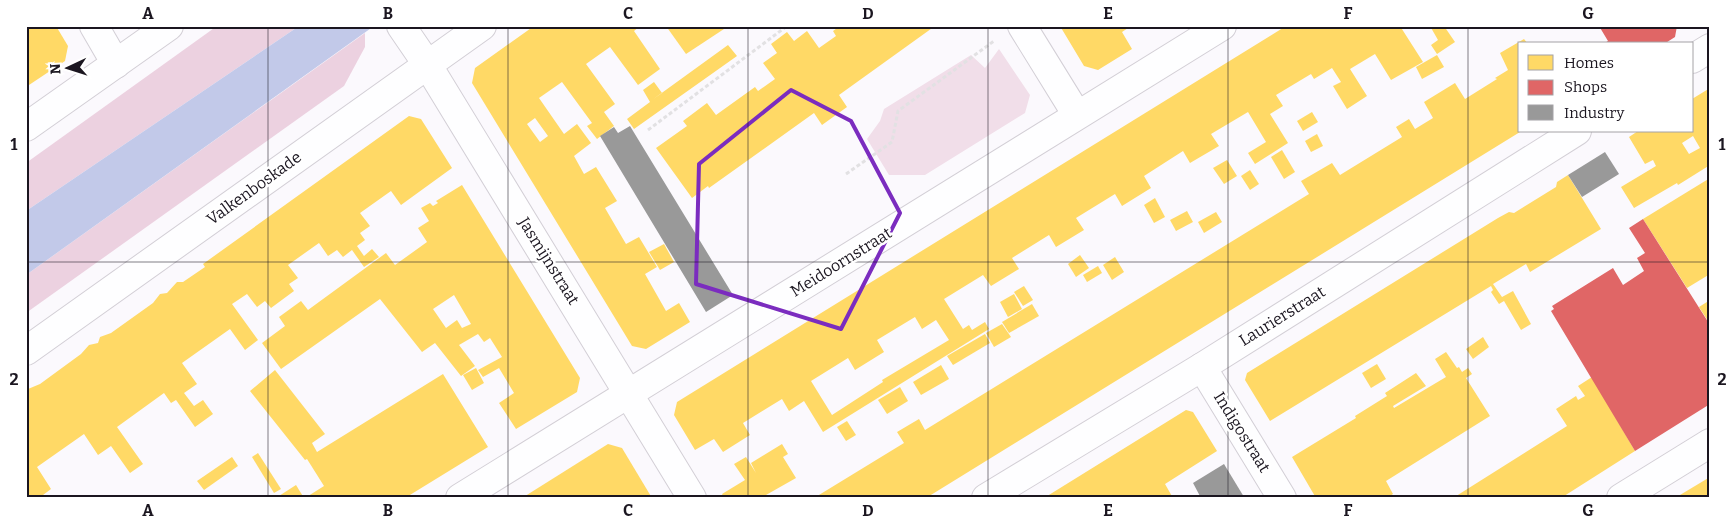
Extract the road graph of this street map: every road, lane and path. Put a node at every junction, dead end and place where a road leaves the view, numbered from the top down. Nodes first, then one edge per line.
1 (94, 26) edge
2 (169, 26) edge
3 (401, 26) edge
4 (482, 26) edge
5 (787, 26) edge
6 (1222, 26) edge
7 (1011, 32) edge
8 (1710, 48) edge
9 (1694, 58) edge
10 (116, 64) junction
11 (427, 64) junction
12 (1077, 115) junction
13 (26, 127) edge
14 (648, 130) dead end
15 (1575, 132) edge
16 (846, 174) dead end
17 (26, 351) edge
18 (1202, 367) junction
19 (629, 392) junction
20 (1710, 443) edge
21 (1630, 496) edge
22 (460, 498) edge
23 (692, 498) edge
24 (986, 498) edge
25 (1282, 498) edge

1 - 10 street
2 - 10 street
3 - 11 street, Jasmijnstraat
4 - 11 street, Valkenboskade
5 - 14 path
6 - 12 street, Meidoornstraat
7 - 12 street
7 - 16 path
8 - 9 street
10 - 13 street
11 - 17 street, Valkenboskade
11 - 19 street, Jasmijnstraat
12 - 19 street, Meidoornstraat
15 - 18 street, Laurierstraat
18 - 24 street, Laurierstraat
18 - 25 street, Indigostraat
19 - 22 street, Meidoornstraat
19 - 23 street, Jasmijnstraat
20 - 21 street

